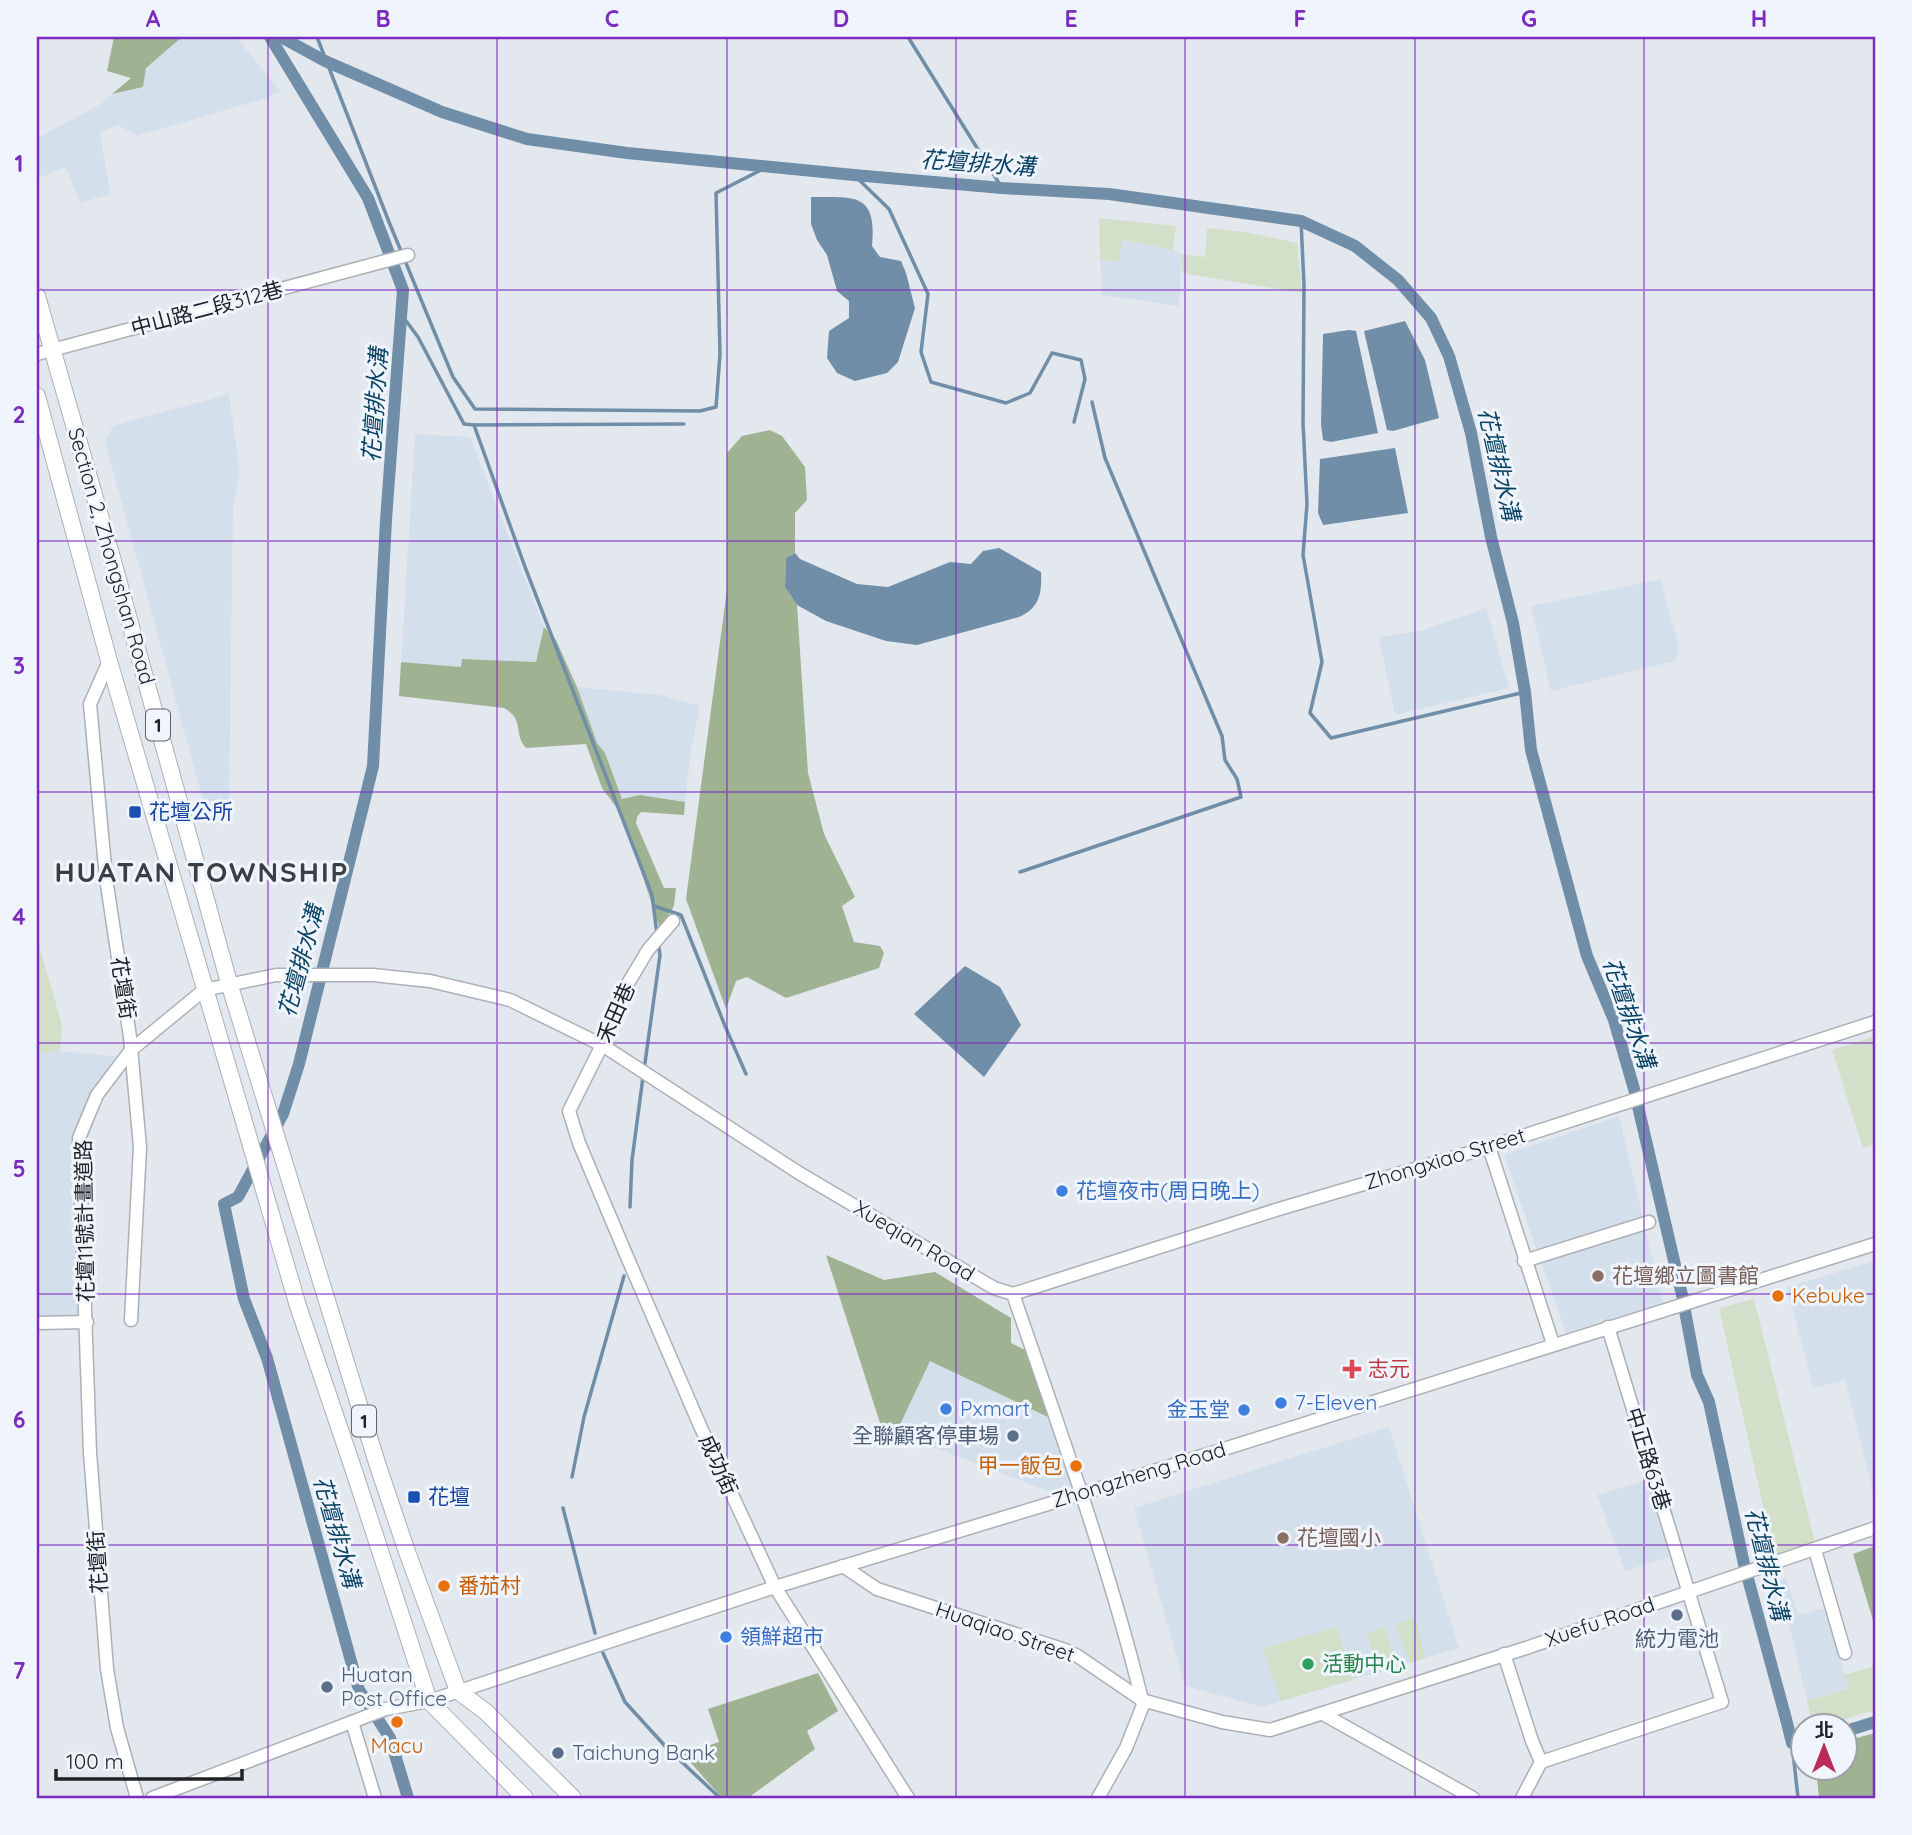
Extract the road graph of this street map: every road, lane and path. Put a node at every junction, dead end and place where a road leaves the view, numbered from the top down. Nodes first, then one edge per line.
1 (408, 255) dead end
2 (37, 296) edge
3 (43, 352) edge
4 (37, 396) edge
5 (109, 661) junction
6 (673, 921) dead end
7 (229, 983) junction
8 (204, 990) junction
9 (1875, 1021) edge
10 (602, 1045) junction
11 (131, 1050) junction
12 (569, 1111) joint
13 (1489, 1147) junction
14 (1649, 1222) dead end
15 (1875, 1244) edge
16 (1524, 1261) junction
17 (1013, 1294) junction
18 (131, 1320) dead end
19 (87, 1322) junction
20 (37, 1323) edge
21 (1608, 1327) junction
22 (1553, 1344) junction
23 (1081, 1494) junction
24 (1875, 1528) edge
25 (1815, 1550) junction
26 (843, 1566) junction
27 (775, 1587) junction
28 (1688, 1591) junction
29 (1845, 1653) dead end
30 (1504, 1654) junction
31 (458, 1691) junction
32 (1142, 1700) junction
33 (429, 1702) junction
34 (1324, 1714) junction
35 (352, 1722) junction
36 (1541, 1762) junction
37 (137, 1798) edge
38 (152, 1798) edge
39 (375, 1798) edge
40 (525, 1798) edge
41 (573, 1798) edge
42 (908, 1798) edge
43 (1098, 1798) edge
44 (1473, 1798) edge
45 (1521, 1798) edge

1 - 3 street, 中山路二段312巷
2 - 3 main road, Section 2, Zhongshan Road / 1
3 - 7 main road, Section 2, Zhongshan Road / 1
4 - 5 main road, Section 2, Zhongshan Road / 1
5 - 8 main road, Section 2, Zhongshan Road / 1
5 - 11 street, 花壇街
6 - 10 street, 禾田巷
7 - 8 street
7 - 10 street, Xueqian Road
7 - 31 main road, Section 2, Zhongshan Road / 1
8 - 11 street, 花壇11號計畫道路
8 - 33 main road, Section 2, Zhongshan Road / 1
9 - 13 street, Zhongxiao Street
10 - 12 street, 禾田巷
10 - 17 street, Xueqian Road
11 - 18 street, 花壇街
11 - 19 street, 花壇11號計畫道路
12 - 27 street, 成功街
13 - 16 street
13 - 17 street, Zhongxiao Street
14 - 16 street
15 - 21 street, Zhongzheng Road
16 - 22 street
17 - 23 street
19 - 20 street
19 - 37 street, 花壇街
21 - 22 street, Zhongzheng Road
21 - 28 street, 中正路63巷
22 - 23 street, Zhongzheng Road
23 - 26 street, Zhongzheng Road
23 - 32 street
24 - 25 street, Xuefu Road
25 - 28 street, Xuefu Road
25 - 29 street
26 - 27 street, Zhongzheng Road
26 - 32 street, Huaqiao Street
27 - 31 street, Zhongzheng Road
27 - 42 street, 成功街
28 - 30 street, Xuefu Road
28 - 36 street, 中正路63巷
30 - 34 street, Xuefu Road
30 - 36 street
31 - 33 street
31 - 41 main road
32 - 34 street, Huaqiao Street
32 - 43 street
33 - 35 street
33 - 40 main road, 1
34 - 44 street
35 - 38 street
35 - 39 street
36 - 45 street

